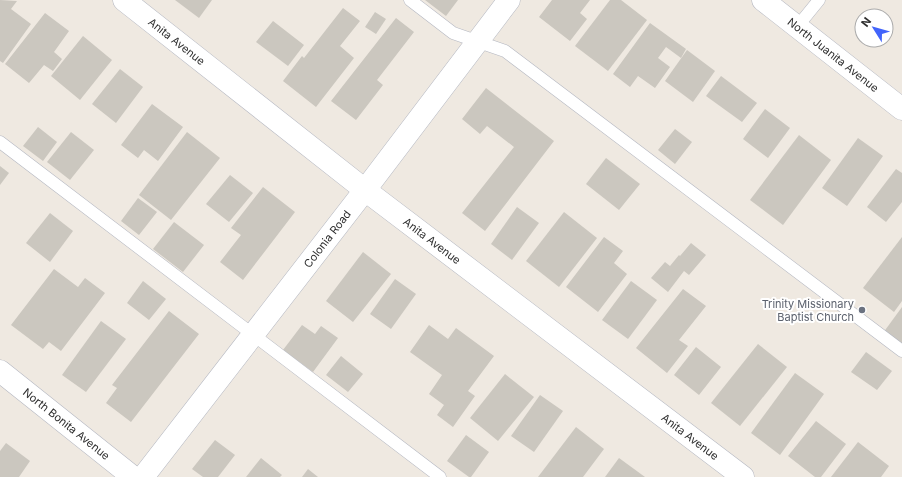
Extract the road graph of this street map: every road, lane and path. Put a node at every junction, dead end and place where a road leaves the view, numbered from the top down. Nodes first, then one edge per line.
1 (124, 0) edge
2 (410, 0) edge
3 (509, 0) edge
4 (763, 0) edge
5 (819, 0) edge
6 (797, 27) junction
7 (478, 41) junction
8 (902, 109) edge
9 (0, 142) edge
10 (365, 190) junction
11 (252, 335) junction
12 (902, 351) edge
13 (0, 371) edge
14 (133, 477) edge
15 (143, 477) edge
16 (440, 477) edge
17 (743, 477) edge

1 - 10 street, Anita Avenue
2 - 7 lane
3 - 7 street, Colonia Road
4 - 6 street, North Juanita Avenue
5 - 6 lane
6 - 8 street, North Juanita Avenue
7 - 10 street, Colonia Road
7 - 12 lane
9 - 11 lane
10 - 11 street, Colonia Road
10 - 17 street, Anita Avenue
11 - 15 street, Colonia Road
11 - 16 lane
13 - 14 street, North Bonita Avenue

